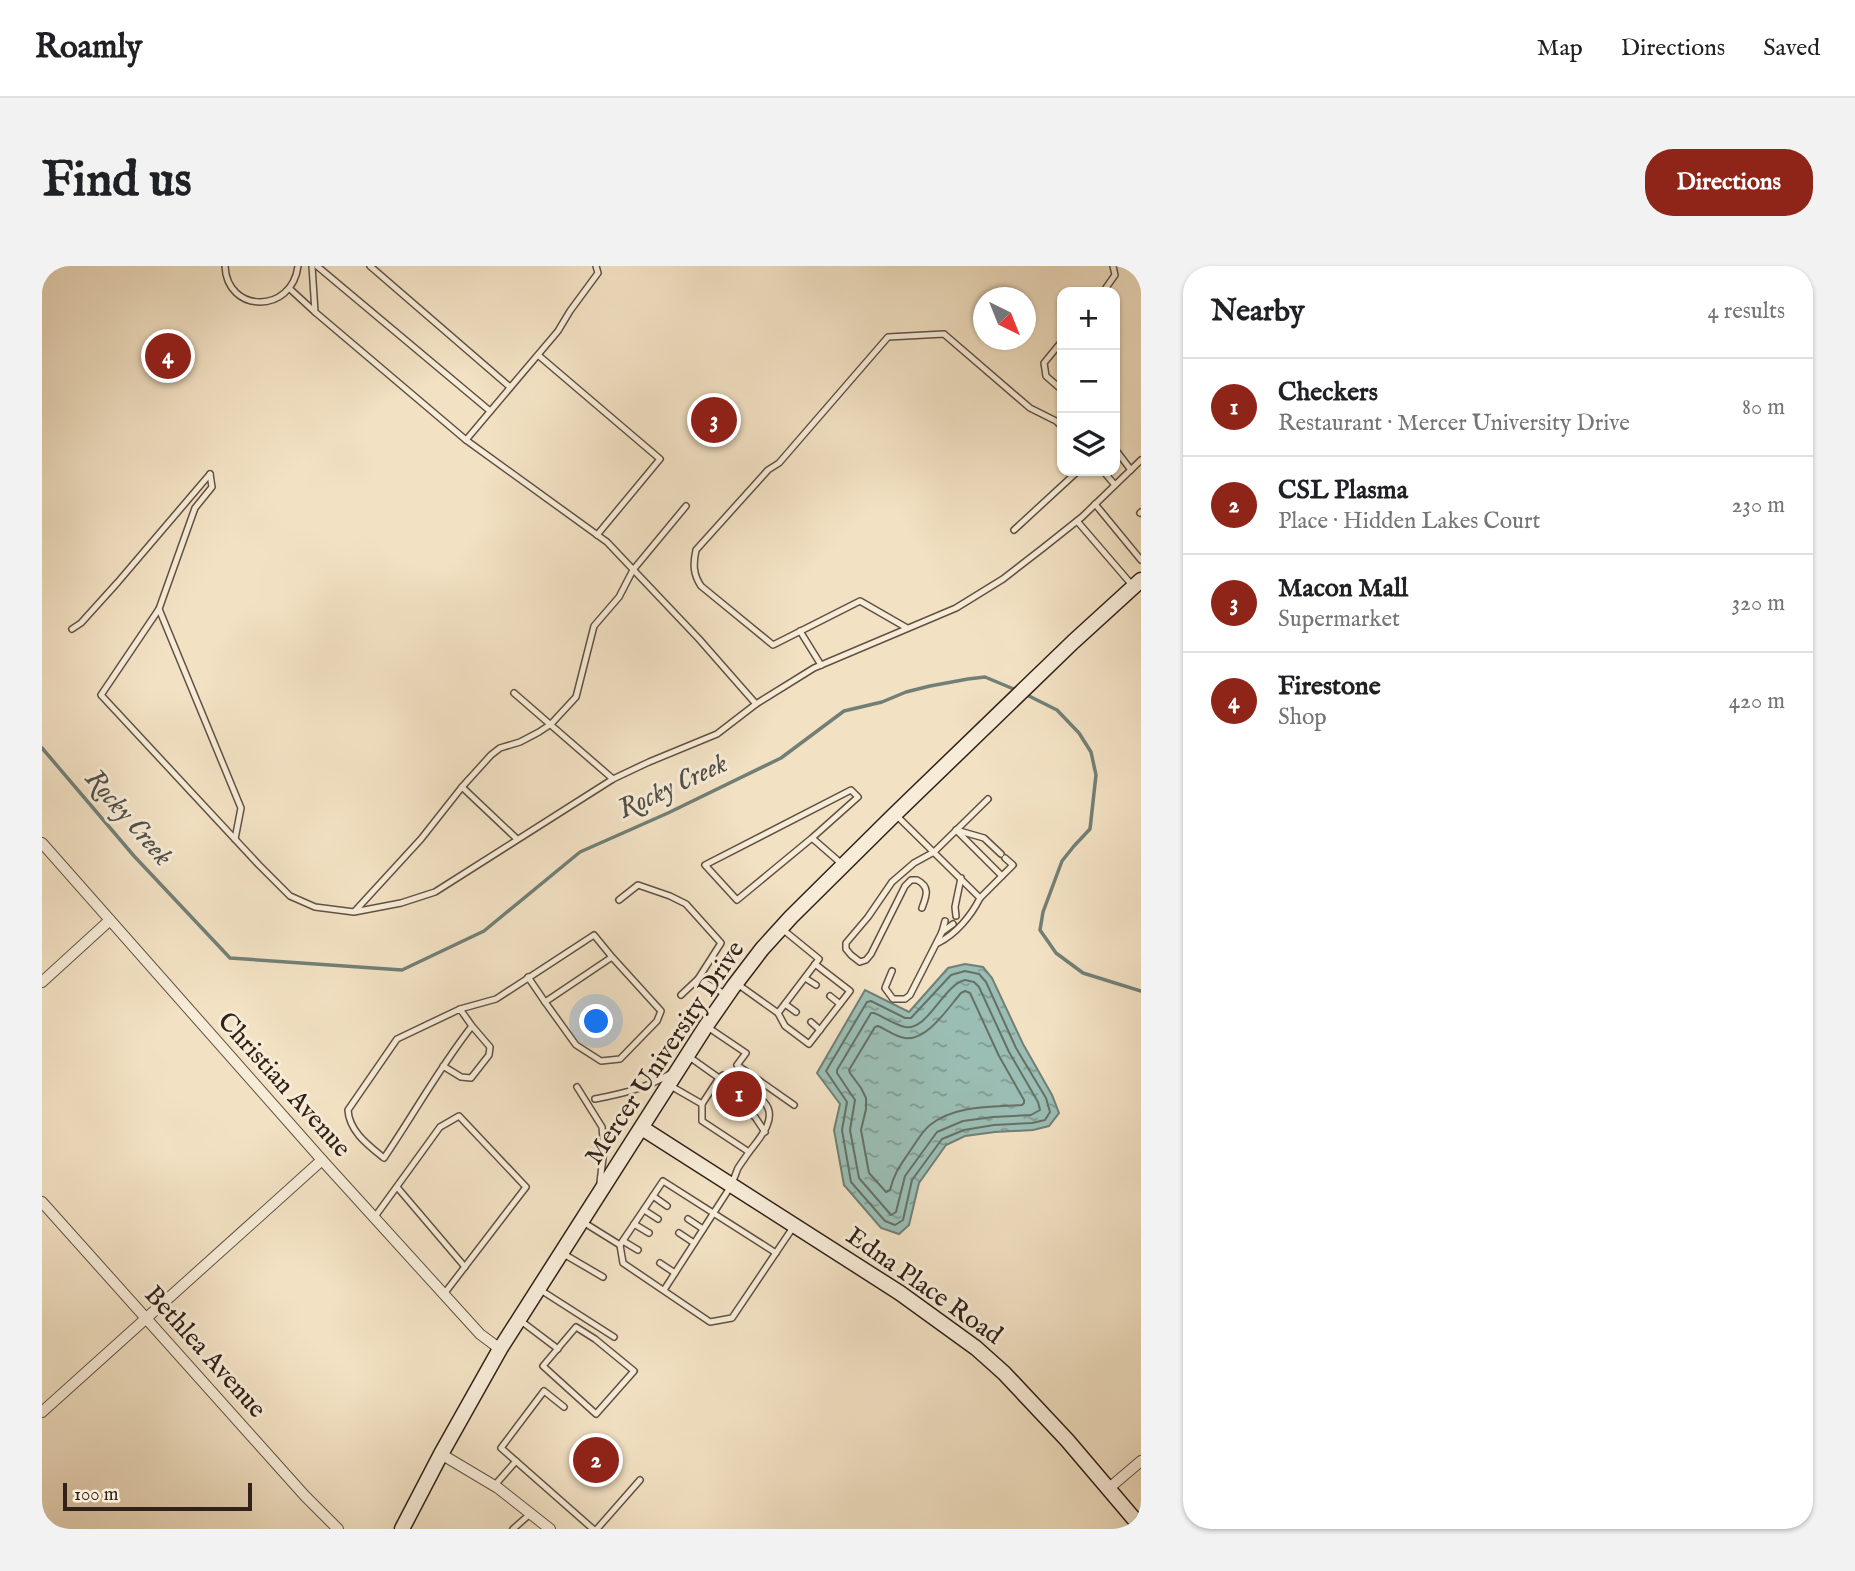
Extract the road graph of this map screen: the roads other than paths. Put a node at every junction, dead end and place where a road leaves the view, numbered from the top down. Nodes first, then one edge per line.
1 (217, 266) edge
2 (298, 266) edge
3 (312, 266) edge
4 (317, 266) edge
5 (370, 266) edge
6 (596, 266) edge
7 (1113, 266) edge
8 (225, 270) edge
9 (1107, 287) edge
10 (290, 289) junction
11 (315, 312) junction
12 (1057, 347) edge
13 (538, 355) junction
14 (1057, 386) edge
15 (510, 387) junction
16 (490, 411) junction
17 (1057, 422) edge
18 (466, 440) junction
19 (1120, 456) edge
20 (1141, 460) edge
21 (1131, 470) junction
22 (1073, 476) edge
23 (1107, 476) edge
24 (1115, 485) junction
25 (1096, 504) junction
26 (686, 506) dead end
27 (1077, 521) junction
28 (1014, 530) dead end
29 (597, 535) junction
30 (1141, 560) edge
31 (633, 570) junction
32 (1137, 584) edge
33 (159, 609) junction
34 (907, 628) junction
35 (72, 629) dead end
36 (800, 631) junction
37 (821, 665) junction
38 (514, 694) dead end
39 (756, 704) junction
40 (551, 724) junction
41 (613, 779) junction
42 (462, 787) junction
43 (988, 799) dead end
44 (895, 814) junction
45 (956, 830) junction
46 (812, 838) junction
47 (235, 839) junction
48 (517, 839) junction
49 (42, 843) edge
50 (934, 852) junction
51 (843, 865) junction
52 (1002, 876) junction
53 (961, 878) junction
54 (980, 898) junction
55 (619, 900) dead end
56 (955, 906) junction
57 (922, 908) dead end
58 (354, 912) junction
59 (949, 912) dead end
60 (956, 916) dead end
61 (110, 920) junction
62 (945, 921) dead end
63 (953, 924) dead end
64 (781, 929) junction
65 (942, 932) junction
66 (936, 944) junction
67 (612, 957) junction
68 (815, 964) junction
69 (892, 971) dead end
70 (528, 977) junction
71 (805, 978) junction
72 (698, 979) junction
73 (42, 982) edge
74 (816, 985) dead end
75 (732, 989) junction
76 (681, 995) dead end
77 (830, 996) dead end
78 (545, 1002) junction
79 (785, 1004) junction
80 (840, 1004) junction
81 (460, 1009) junction
82 (796, 1012) dead end
83 (779, 1013) junction
84 (811, 1023) dead end
85 (472, 1026) junction
86 (706, 1027) junction
87 (820, 1030) junction
88 (684, 1061) junction
89 (443, 1066) junction
90 (719, 1078) junction
91 (670, 1085) junction
92 (577, 1087) dead end
93 (595, 1099) dead end
94 (702, 1104) junction
95 (794, 1105) dead end
96 (642, 1128) junction
97 (765, 1132) junction
98 (749, 1152) junction
99 (322, 1160) junction
100 (731, 1186) junction
101 (397, 1187) junction
102 (653, 1196) junction
103 (596, 1201) junction
104 (42, 1202) edge
105 (667, 1206) dead end
106 (644, 1210) junction
107 (714, 1213) junction
108 (374, 1218) junction
109 (658, 1219) dead end
110 (688, 1219) dead end
111 (583, 1222) junction
112 (634, 1224) junction
113 (794, 1226) junction
114 (703, 1229) junction
115 (649, 1233) dead end
116 (679, 1233) dead end
117 (622, 1243) junction
118 (695, 1243) junction
119 (638, 1250) dead end
120 (562, 1253) junction
121 (776, 1253) junction
122 (660, 1264) dead end
123 (465, 1267) junction
124 (675, 1273) junction
125 (603, 1277) dead end
126 (539, 1289) junction
127 (664, 1290) junction
128 (444, 1294) junction
129 (146, 1319) junction
130 (519, 1320) junction
131 (614, 1337) dead end
132 (500, 1349) junction
133 (558, 1349) junction
134 (564, 1407) dead end
135 (42, 1412) edge
136 (441, 1454) junction
137 (516, 1461) junction
138 (1141, 1461) edge
139 (639, 1480) dead end
140 (495, 1486) junction
141 (1108, 1489) junction
142 (530, 1514) junction
143 (1141, 1527) edge
144 (338, 1529) edge
145 (402, 1529) edge
146 (513, 1529) edge
147 (550, 1529) edge
148 (595, 1529) edge

1 - 8 lane
2 - 10 lane
3 - 11 lane
4 - 16 lane
5 - 15 lane
6 - 13 lane
7 - 9 lane
8 - 10 lane
10 - 11 lane
11 - 18 lane
12 - 14 lane
13 - 15 lane
13 - 29 lane
15 - 16 lane
16 - 18 lane
17 - 36 lane
18 - 29 lane
19 - 21 lane
20 - 21 lane
21 - 24 lane
22 - 28 lane
23 - 24 lane
24 - 25 lane
25 - 27 lane
25 - 30 lane
26 - 31 lane
27 - 32 lane
27 - 34 lane
29 - 31 lane
31 - 39 lane
31 - 40 lane
32 - 44 main road, Mercer University Drive
33 - 35 lane
33 - 47 lane
33 - 47 lane
34 - 36 lane
34 - 37 lane
36 - 37 lane
37 - 39 lane
38 - 40 lane
39 - 41 lane
40 - 41 lane
40 - 42 lane
41 - 48 lane
42 - 48 lane
42 - 58 lane
43 - 45 lane
44 - 50 lane
44 - 51 main road, Mercer University Drive
45 - 50 lane
45 - 52 lane
45 - 52 lane
46 - 46 lane
46 - 51 lane
47 - 58 lane
48 - 58 lane
49 - 61 street, Christian Avenue
50 - 53 lane
50 - 57 lane
51 - 64 main road, Mercer University Drive
52 - 54 lane
53 - 54 lane
53 - 56 lane
54 - 66 lane
55 - 72 lane
56 - 59 lane
56 - 60 lane
61 - 73 street
61 - 99 street, Christian Avenue
62 - 65 lane
63 - 65 lane
64 - 68 lane
64 - 75 main road, Mercer University Drive
65 - 66 lane
66 - 69 lane
67 - 70 lane
67 - 78 lane
67 - 78 lane
68 - 71 lane
68 - 80 lane
70 - 78 lane
70 - 81 lane
71 - 74 lane
71 - 79 lane
72 - 75 lane
72 - 76 lane
75 - 83 lane
75 - 86 main road, Mercer University Drive
77 - 80 lane
79 - 82 lane
79 - 83 lane
80 - 87 lane
81 - 85 lane
81 - 89 lane
83 - 87 lane
84 - 87 lane
85 - 89 lane
85 - 89 lane
86 - 88 main road, Mercer University Drive
86 - 95 lane
88 - 90 lane
88 - 91 main road, Mercer University Drive
88 - 93 lane
90 - 94 lane
90 - 97 lane
90 - 97 lane
91 - 94 lane
91 - 96 main road, Mercer University Drive
92 - 103 lane
94 - 98 lane
96 - 100 main road, Edna Place Road
96 - 103 main road, Mercer University Drive
97 - 98 lane
98 - 100 lane
99 - 108 street, Christian Avenue
99 - 129 street
100 - 107 lane
100 - 113 main road, Edna Place Road
101 - 108 lane
101 - 123 lane
101 - 123 lane
102 - 105 lane
102 - 106 lane
102 - 107 lane
103 - 111 main road, Mercer University Drive
104 - 129 street, Bethlea Avenue
106 - 109 lane
106 - 112 lane
107 - 114 lane
107 - 121 lane
108 - 128 street, Christian Avenue
110 - 114 lane
111 - 117 lane
111 - 120 main road, Mercer University Drive
112 - 115 lane
112 - 117 lane
113 - 121 lane
113 - 141 main road, Edna Place Road
114 - 118 lane
116 - 118 lane
117 - 119 lane
117 - 127 lane
118 - 124 lane
120 - 125 lane
120 - 126 main road, Mercer University Drive
121 - 127 lane
122 - 124 lane
123 - 128 lane
124 - 127 lane
126 - 130 main road, Mercer University Drive
126 - 131 lane
128 - 132 street, Christian Avenue
129 - 135 street
129 - 144 street, Bethlea Avenue
130 - 132 main road, Mercer University Drive
130 - 133 lane
132 - 136 main road, Mercer University Drive
133 - 133 lane
134 - 137 lane
136 - 140 street
136 - 145 main road, Mercer University Drive
137 - 140 lane
137 - 148 lane
138 - 141 street
139 - 148 lane
140 - 142 street
141 - 143 main road, Edna Place Road
142 - 146 lane
142 - 147 street

